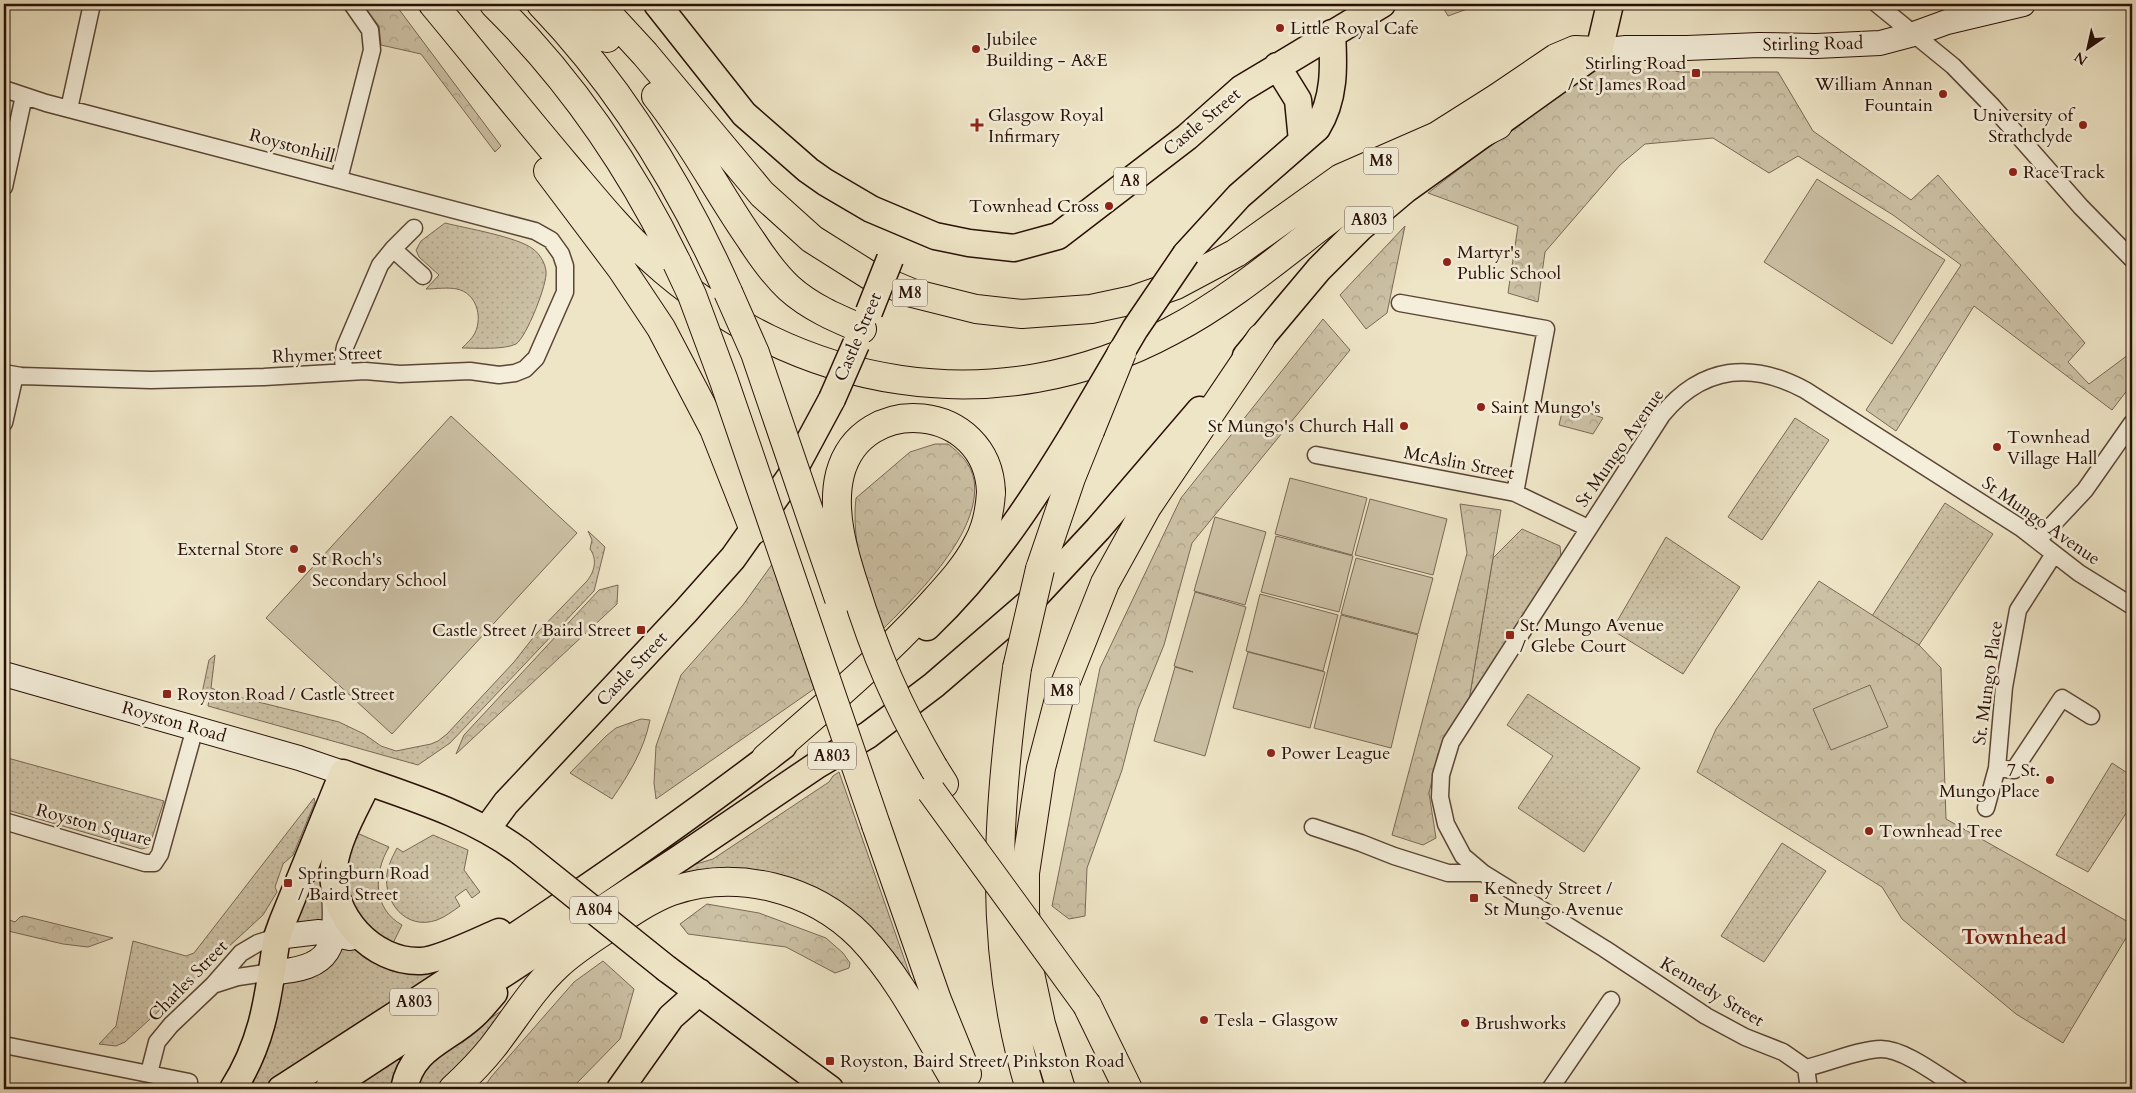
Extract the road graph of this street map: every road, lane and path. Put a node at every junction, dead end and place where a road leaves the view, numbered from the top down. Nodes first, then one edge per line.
1 (92, 4) edge
2 (352, 4) edge
3 (420, 4) edge
4 (433, 4) edge
5 (494, 4) edge
6 (541, 4) edge
7 (573, 4) edge
8 (599, 4) edge
9 (657, 4) edge
10 (1382, 4) edge
11 (1610, 4) edge
12 (1876, 4) edge
13 (2023, 4) edge
14 (1332, 33) junction
15 (1914, 34) junction
16 (1599, 51) junction
17 (1277, 66) junction
18 (4, 90) edge
19 (24, 96) junction
20 (69, 109) junction
21 (1498, 125) junction
22 (1302, 141) junction
23 (339, 179) junction
24 (4, 187) edge
25 (904, 224) junction
26 (414, 228) dead end
27 (393, 249) junction
28 (562, 254) joint
29 (2132, 260) edge
30 (423, 276) dead end
31 (1400, 303) dead end
32 (862, 328) junction
33 (1261, 338) junction
34 (1122, 352) joint
35 (344, 372) junction
36 (9, 374) edge
37 (4, 423) edge
38 (2132, 423) edge
39 (1081, 433) junction
40 (1316, 455) dead end
41 (1515, 493) junction
42 (1588, 528) junction
43 (754, 530) junction
44 (2038, 540) junction
45 (2054, 554) junction
46 (2132, 606) edge
47 (4, 674) edge
48 (2091, 716) dead end
49 (195, 728) junction
50 (766, 758) junction
51 (1997, 768) junction
52 (343, 773) junction
53 (933, 781) junction
54 (368, 782) junction
55 (1986, 808) dead end
56 (4, 821) edge
57 (1313, 828) dead end
58 (486, 829) junction
59 (1482, 873) junction
60 (333, 876) junction
61 (546, 914) junction
62 (334, 934) junction
63 (278, 937) junction
64 (370, 945) junction
65 (524, 962) junction
66 (272, 972) junction
67 (213, 985) junction
68 (699, 992) junction
69 (1611, 1000) dead end
70 (4, 1044) edge
71 (1806, 1068) junction
72 (149, 1073) junction
73 (189, 1082) dead end
74 (233, 1089) edge
75 (281, 1089) edge
76 (328, 1089) edge
77 (404, 1089) edge
78 (453, 1089) edge
79 (620, 1089) edge
80 (830, 1089) edge
81 (960, 1089) edge
82 (974, 1089) edge
83 (1030, 1089) edge
84 (1061, 1089) edge
85 (1128, 1089) edge
86 (1550, 1089) edge
87 (1809, 1089) edge
88 (1960, 1089) edge

1 - 20 street
2 - 23 street
3 - 43 highway
4 - 21 highway, M8
5 - 82 highway, bridge
6 - 53 highway, bridge
7 - 32 highway
8 - 16 highway, M8
9 - 25 main road, A8
10 - 14 main road, Castle Street / A8
11 - 16 main road
12 - 15 street
13 - 15 street, Stirling Road
14 - 17 main road, Castle Street / A8
14 - 22 main road
15 - 16 street, Stirling Road
15 - 29 street
16 - 21 main road, A803
17 - 22 main road
17 - 25 main road, Castle Street / A8
18 - 19 street, Roystonhill
19 - 20 street, Roystonhill
19 - 24 street
20 - 23 street, Roystonhill
21 - 33 main road, A803
22 - 34 main road, bridge
23 - 28 street, Roystonhill
25 - 32 main road, Castle Street, bridge
26 - 27 street
27 - 30 street
27 - 35 street
28 - 35 street, Rhymer Street
31 - 41 street
32 - 43 main road, Castle Street, bridge
33 - 65 main road, A803
33 - 84 highway, M8
34 - 39 highway, bridge
35 - 36 street, Rhymer Street
36 - 37 street
38 - 44 street
39 - 50 main road, A803
39 - 83 highway, bridge
40 - 41 street, McAslin Street
41 - 42 street, McAslin Street
42 - 44 street, St Mungo Avenue
42 - 59 street, St Mungo Avenue
43 - 58 main road, Castle Street
44 - 45 street, St Mungo Avenue
45 - 46 street, St Mungo Avenue
45 - 51 street, St. Mungo Place
47 - 49 street, Royston Road
48 - 51 street, St. Mungo Place
49 - 52 street, Royston Road
49 - 56 street, Royston Square
50 - 53 highway, bridge
50 - 61 main road, A803
51 - 55 street, St. Mungo Place
52 - 54 main road
52 - 63 main road
53 - 85 highway, bridge
54 - 58 main road, A804
54 - 60 main road
57 - 59 street
58 - 68 main road, A804, bridge
59 - 71 street, Kennedy Street
60 - 62 street
60 - 64 main road
61 - 64 main road
61 - 75 main road, A803
62 - 63 street
62 - 64 street
62 - 66 street
63 - 66 main road
63 - 67 street, Charles Street
65 - 76 main road, A803
65 - 77 main road
66 - 67 street
66 - 74 main road
67 - 72 street, Charles Street
68 - 79 main road
68 - 80 main road, A804
69 - 86 street
70 - 72 street
71 - 87 street
71 - 88 street
72 - 73 street
78 - 81 highway

